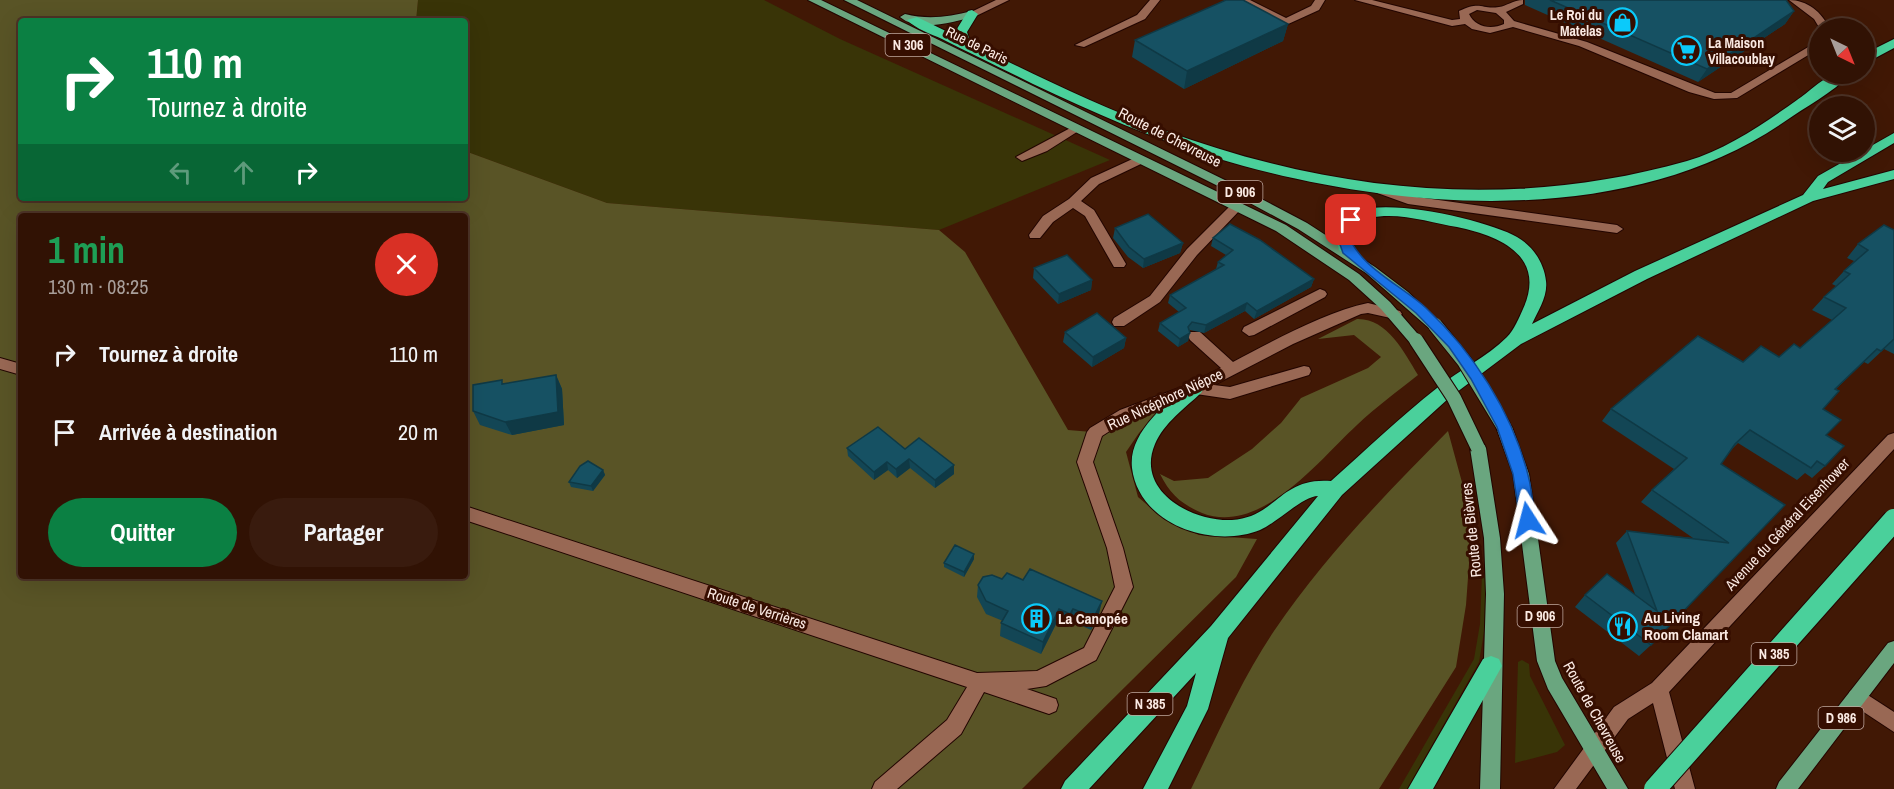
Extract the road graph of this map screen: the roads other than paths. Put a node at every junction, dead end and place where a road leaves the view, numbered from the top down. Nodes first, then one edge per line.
1 (813, 0) edge
2 (849, 0) edge
3 (870, 0) edge
4 (1004, 0) edge
5 (1155, 0) edge
6 (1242, 0) edge
7 (1320, 0) edge
8 (1360, 0) edge
9 (1794, 0) edge
10 (1518, 2) dead end
11 (1499, 11) junction
12 (972, 14) junction
13 (1819, 18) edge
14 (913, 20) junction
15 (1466, 21) junction
16 (1510, 22) junction
17 (1894, 43) edge
18 (965, 45) junction
19 (1080, 45) dead end
20 (1809, 50) edge
21 (1875, 54) edge
22 (1828, 84) edge
23 (1027, 86) joint
24 (1003, 91) joint
25 (1076, 128) junction
26 (1894, 137) edge
27 (1022, 158) dead end
28 (1139, 160) junction
29 (1894, 174) edge
30 (1373, 187) junction
31 (1808, 198) junction
32 (1073, 202) junction
33 (1237, 206) junction
34 (1617, 229) dead end
35 (1035, 235) dead end
36 (1347, 250) junction
37 (1119, 264) dead end
38 (1320, 294) dead end
39 (1395, 314) junction
40 (1269, 321) junction
41 (1119, 322) dead end
42 (1249, 331) dead end
43 (1195, 336) dead end
44 (1288, 340) junction
45 (1515, 340) junction
46 (0, 363) edge
47 (1231, 368) junction
48 (18, 369) edge
49 (1304, 371) dead end
50 (1195, 388) junction
51 (1894, 439) edge
52 (1335, 489) junction
53 (468, 514) edge
54 (1894, 520) edge
55 (1219, 633) junction
56 (1894, 649) edge
57 (1491, 666) junction
58 (981, 680) junction
59 (1659, 689) junction
60 (1857, 697) junction
61 (1048, 705) dead end
62 (1894, 723) edge
63 (1593, 750) junction
64 (882, 789) edge
65 (1073, 789) edge
66 (1155, 789) edge
67 (1420, 789) edge
68 (1490, 789) edge
69 (1564, 789) edge
70 (1618, 789) edge
71 (1655, 789) edge
72 (1685, 789) edge
73 (1786, 789) edge

1 - 24 main road, Rue de Paris / N 306
2 - 23 main road, Rue de Paris / N 306
3 - 14 main road
4 - 12 street
5 - 19 street
6 - 7 street
8 - 15 street
9 - 13 street
10 - 11 street
11 - 15 street
11 - 16 street
12 - 14 main road
12 - 18 highway
14 - 18 highway
15 - 16 street
16 - 20 street
17 - 21 highway
18 - 30 highway
22 - 30 highway
23 - 36 main road, Route de Chevreuse / D 906
24 - 25 main road, Route de Bièvres / D 906
25 - 27 street
25 - 28 main road, Route de Bièvres / D 906
26 - 31 highway
28 - 32 street
28 - 33 main road, Route de Bièvres / D 906
29 - 31 highway, N 385
30 - 34 street
31 - 45 highway, N 385
32 - 35 street
32 - 37 street
33 - 39 main road, Route de Bièvres / D 906
33 - 41 street
36 - 45 highway
36 - 63 main road, Route de Chevreuse / D 906, bridge
38 - 40 street
39 - 44 street, Rue Nicéphore Niépce
39 - 57 main road, Route de Bièvres / D 906, bridge
40 - 42 street
40 - 44 street
43 - 47 street
44 - 47 street, Rue Nicéphore Niépce
45 - 52 highway, N 385
46 - 48 street
47 - 50 street, Rue Nicéphore Niépce
49 - 50 street
50 - 52 highway
50 - 58 street, Rue Nicéphore Niépce
51 - 59 street, Avenue du Général Eisenhower
52 - 55 highway, N 385
53 - 58 street, Route de Verrières
54 - 71 highway, N 385, bridge
55 - 65 highway, N 385
55 - 66 highway
56 - 60 main road, D 986
57 - 67 highway
57 - 68 main road, Route de Bièvres / D 906
58 - 61 street, Route de Verrières
58 - 64 street
59 - 63 street, Avenue du Général Eisenhower
59 - 72 street
60 - 62 street
60 - 73 main road, D 986
63 - 69 street, Avenue du Général Eisenhower
63 - 70 main road, Route de Chevreuse / D 906

